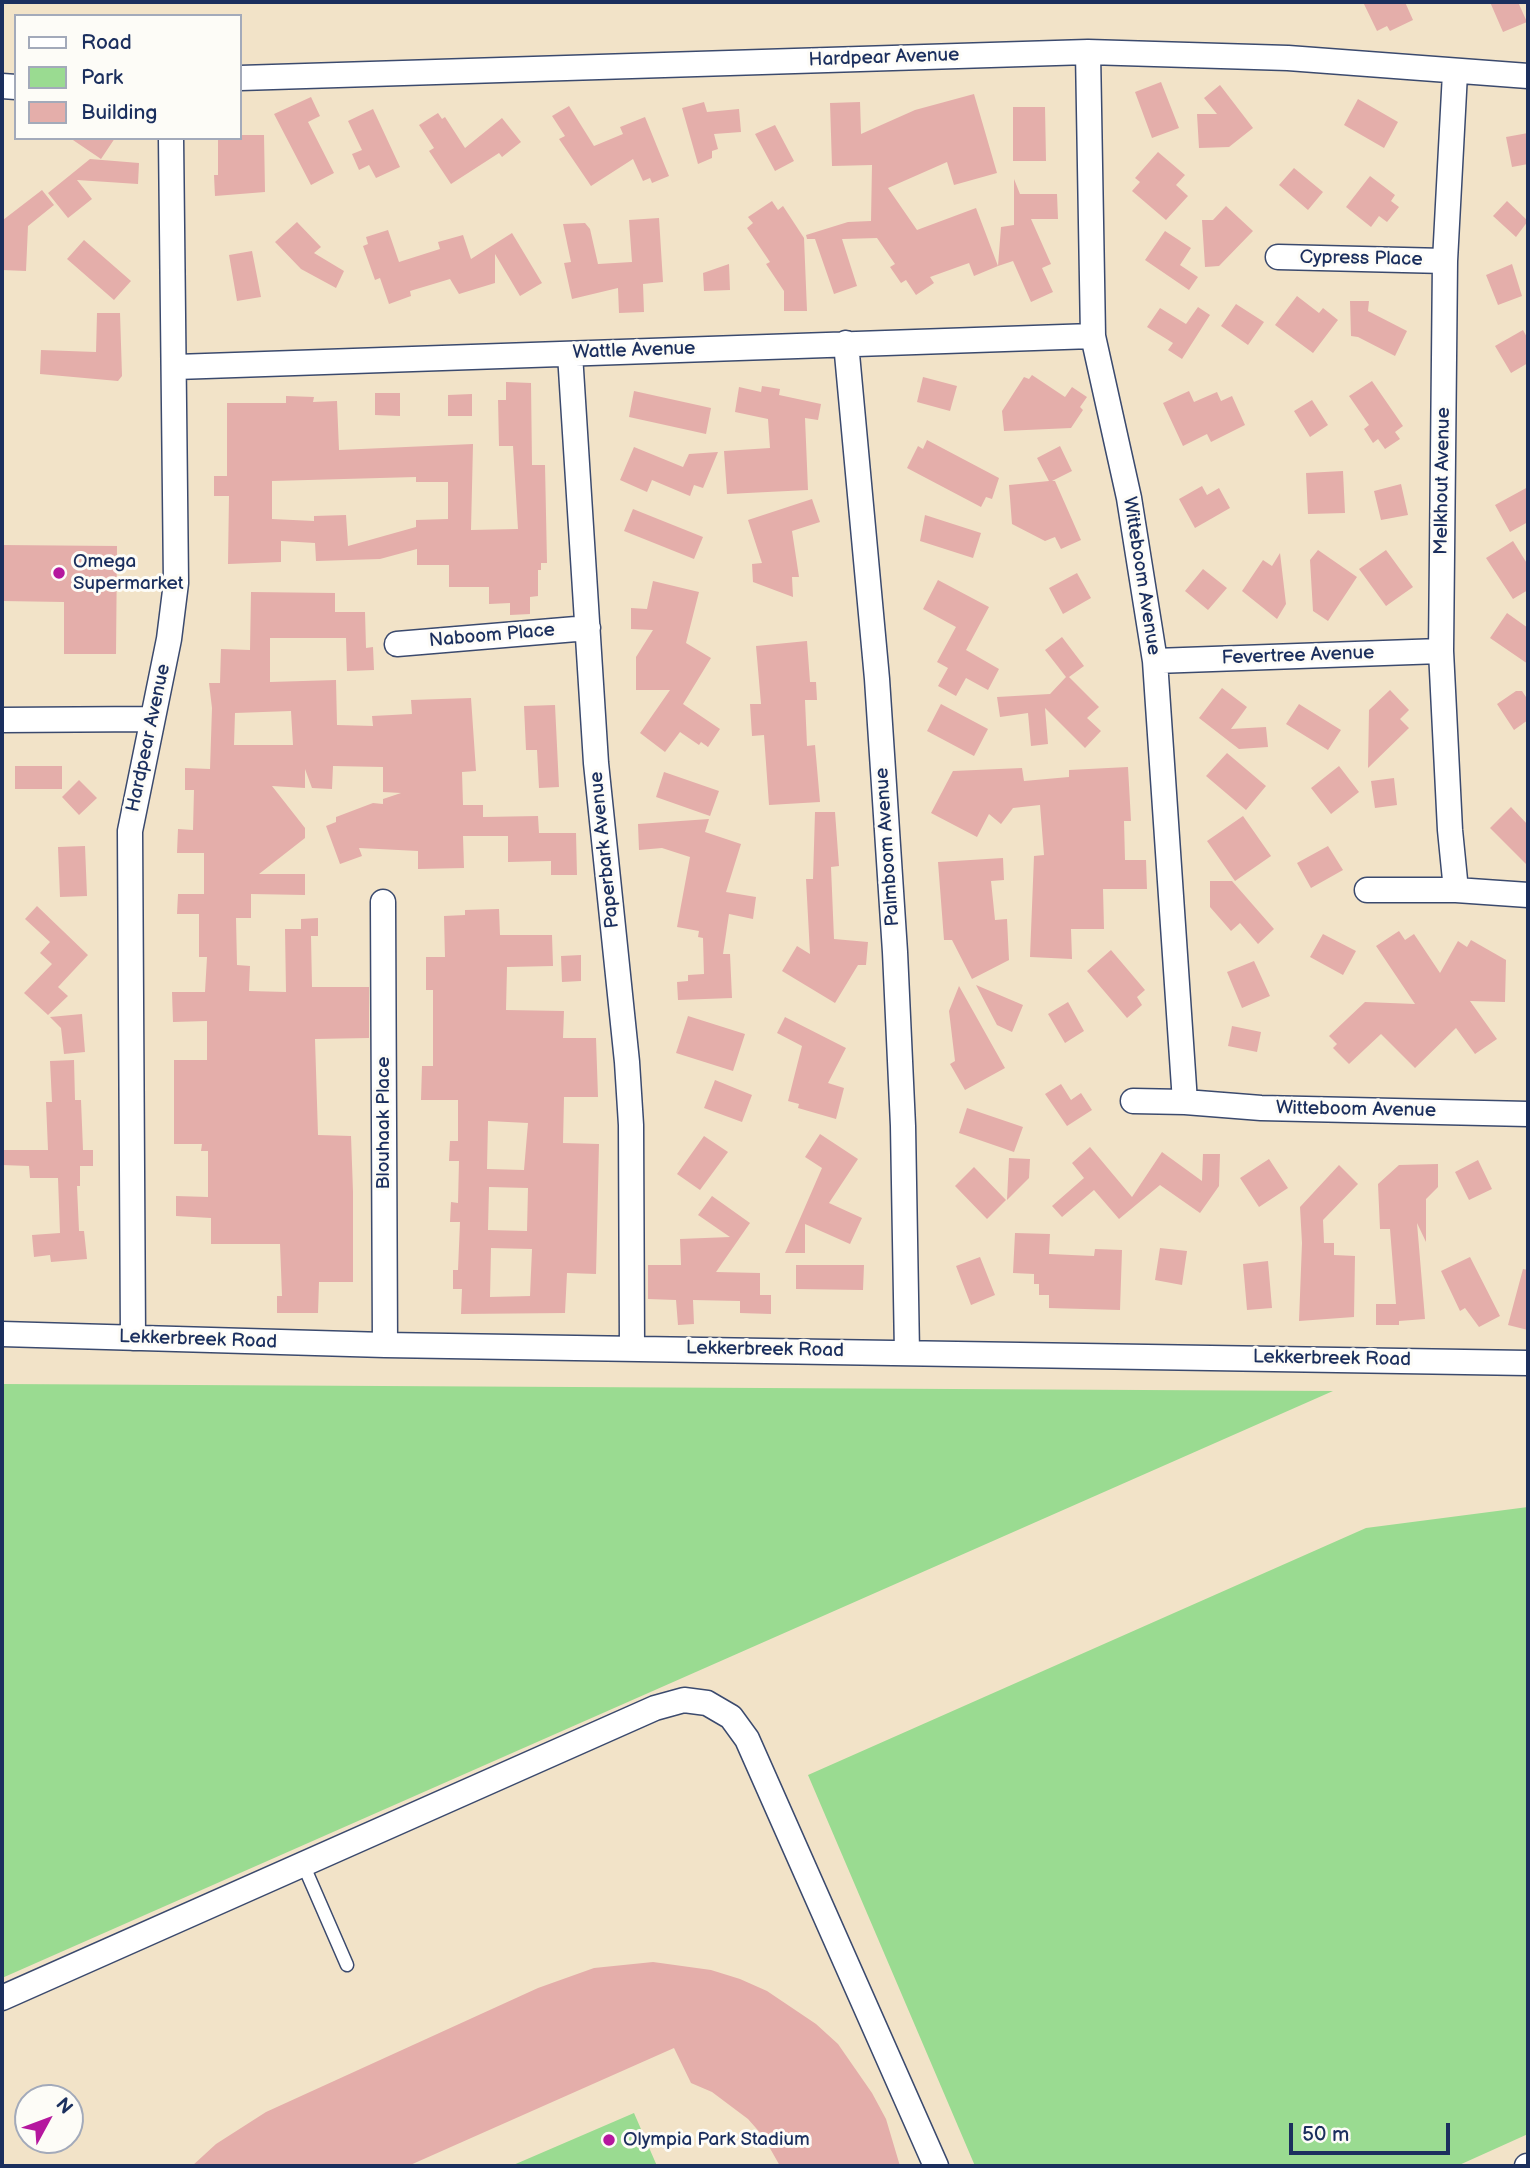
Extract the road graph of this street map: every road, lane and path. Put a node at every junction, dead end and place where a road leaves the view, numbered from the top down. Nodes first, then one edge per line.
1 (1088, 52) junction
2 (1455, 73) junction
3 (1528, 76) edge
4 (242, 78) edge
5 (171, 140) edge
6 (1278, 257) dead end
7 (1444, 261) junction
8 (1093, 335) junction
9 (846, 343) junction
10 (570, 354) junction
11 (176, 367) junction
12 (588, 628) junction
13 (397, 645) dead end
14 (1441, 651) junction
15 (1155, 661) junction
16 (152, 719) junction
17 (2, 720) edge
18 (1367, 890) dead end
19 (1456, 890) junction
20 (1528, 895) edge
21 (383, 902) dead end
22 (1133, 1101) dead end
23 (1185, 1102) junction
24 (1528, 1114) edge
25 (2, 1334) edge
26 (133, 1338) junction
27 (385, 1345) junction
28 (632, 1347) junction
29 (907, 1353) junction
30 (1528, 1363) edge
31 (303, 1864) junction
32 (347, 1965) dead end
33 (2, 1998) edge
34 (936, 2166) edge

1 - 2 street, Hardpear Avenue
1 - 4 street, Hardpear Avenue
1 - 8 street, Witteboom Avenue
2 - 3 street, Hardpear Avenue
2 - 7 street, Melkhout Avenue
5 - 11 street, Hardpear Avenue
6 - 7 street, Cypress Place
7 - 14 street, Melkhout Avenue
8 - 9 street, Wattle Avenue
8 - 15 street, Witteboom Avenue
9 - 10 street, Wattle Avenue
9 - 29 street, Palmboom Avenue
10 - 11 street, Wattle Avenue
10 - 12 street, Paperbark Avenue
11 - 16 street, Hardpear Avenue
12 - 13 street, Naboom Place
12 - 28 street, Paperbark Avenue
14 - 15 street, Fevertree Avenue
14 - 19 street, Melkhout Avenue
15 - 23 street, Witteboom Avenue
16 - 17 street
16 - 26 street, Hardpear Avenue
18 - 19 street
19 - 20 street
21 - 27 street, Blouhaak Place
22 - 23 street, Witteboom Avenue
23 - 24 street, Witteboom Avenue
25 - 26 street, Lekkerbreek Road
26 - 27 street, Lekkerbreek Road
27 - 28 street, Lekkerbreek Road
28 - 29 street, Lekkerbreek Road
29 - 30 street, Lekkerbreek Road
31 - 32 lane
31 - 33 street
31 - 34 street

